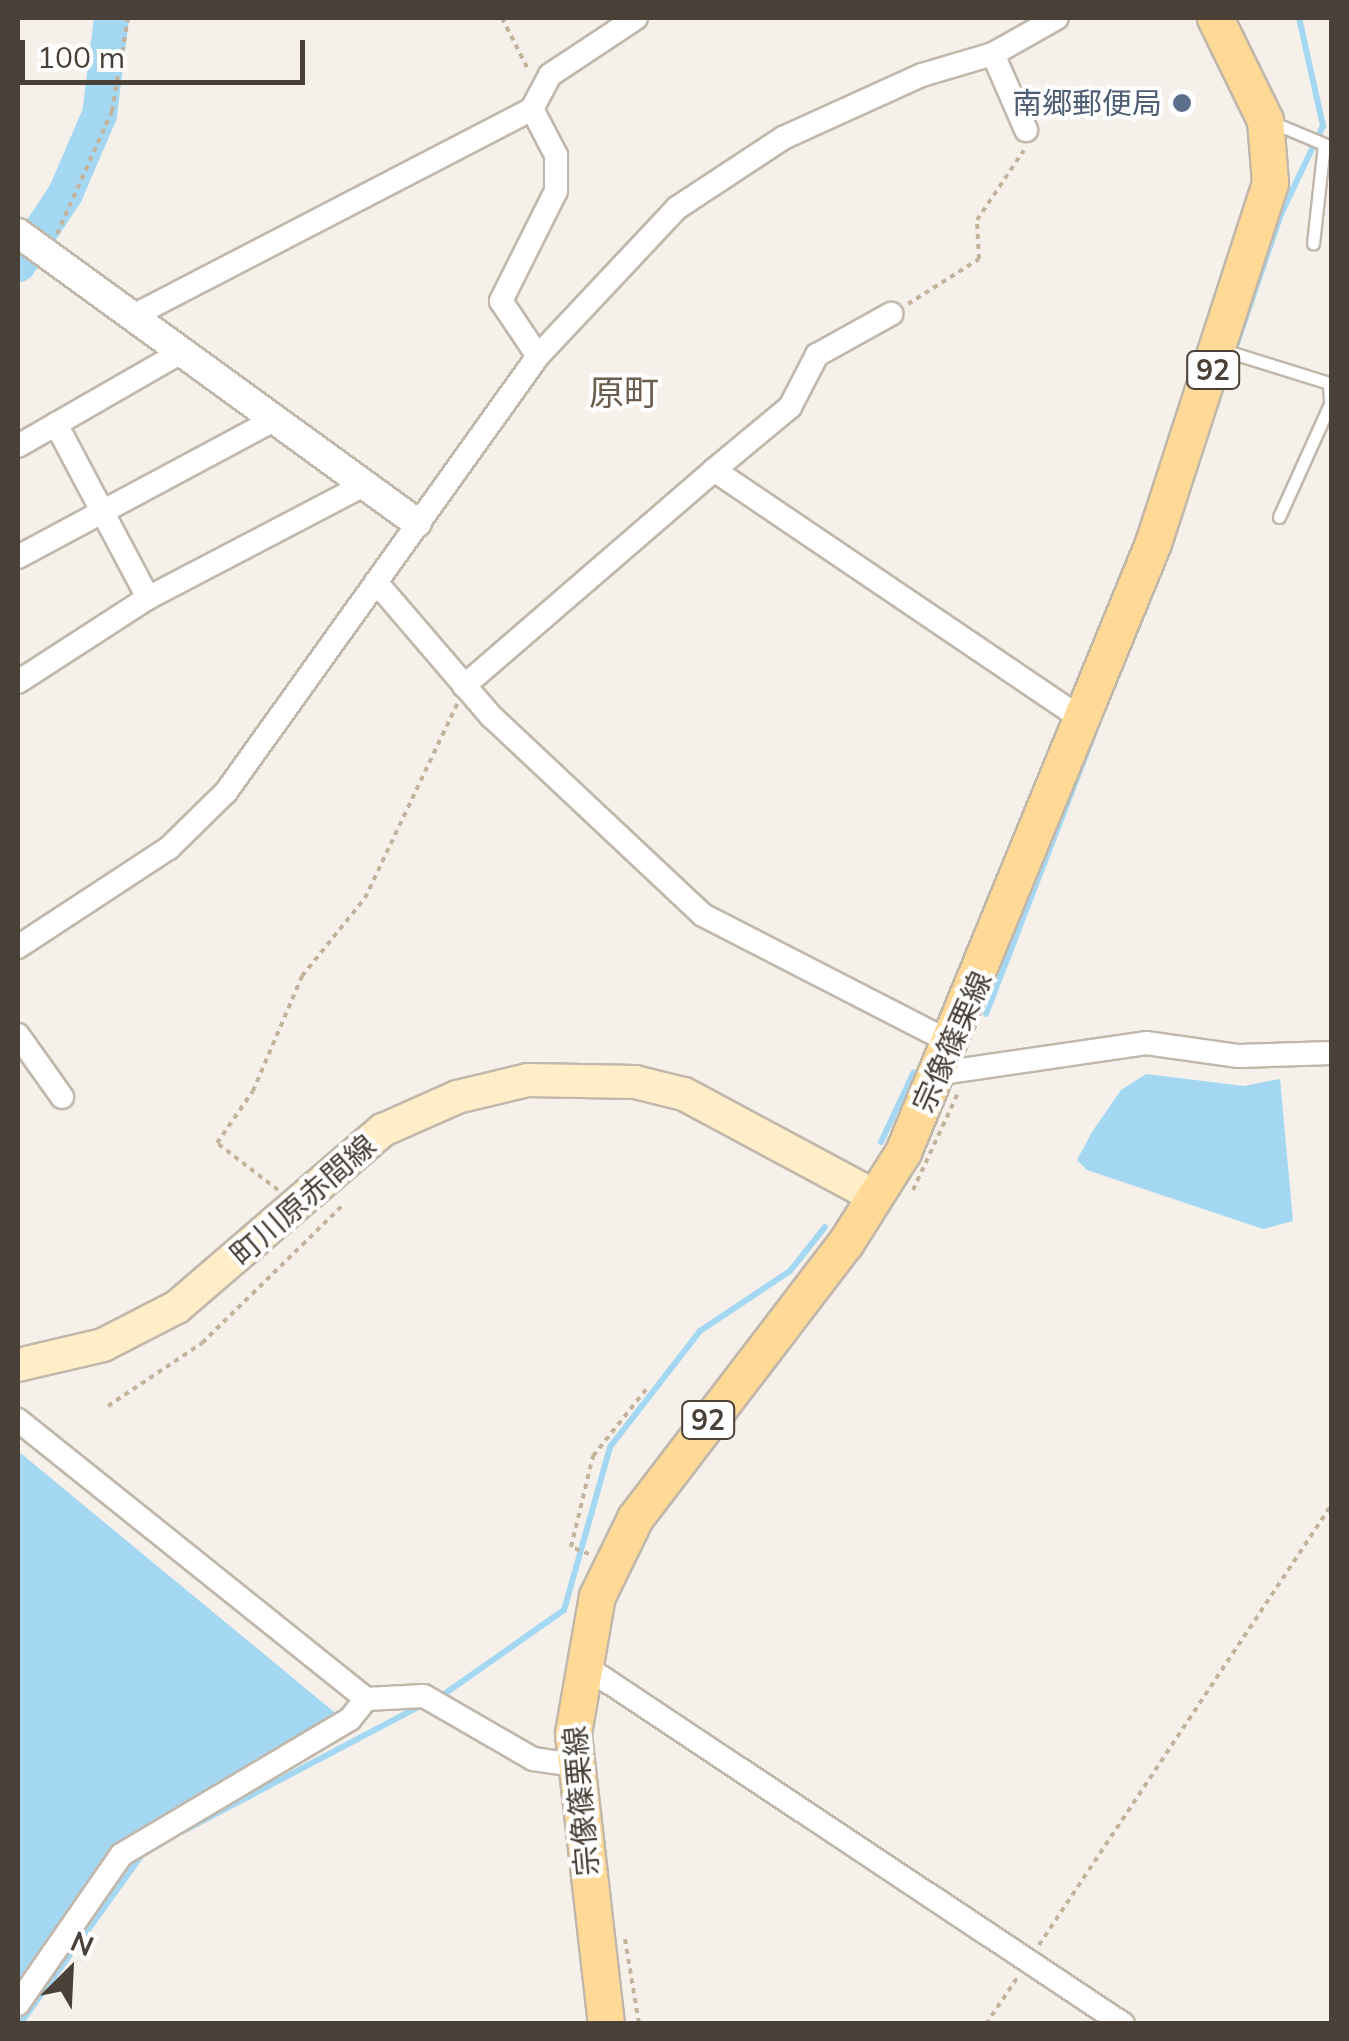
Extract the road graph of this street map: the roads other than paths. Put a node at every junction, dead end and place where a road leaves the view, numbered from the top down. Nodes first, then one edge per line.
1 (636, 18) edge
2 (1057, 18) edge
3 (1215, 18) edge
4 (994, 54) junction
5 (536, 100) junction
6 (1265, 120) junction
7 (1026, 130) road end
8 (18, 232) edge
9 (1312, 243) dead end
10 (891, 314) road end
11 (135, 315) junction
12 (1220, 349) junction
13 (182, 351) junction
14 (538, 356) junction
15 (273, 420) junction
16 (56, 424) junction
17 (18, 446) edge
18 (714, 470) junction
19 (364, 485) junction
20 (102, 511) junction
21 (1279, 517) dead end
22 (417, 523) junction
23 (18, 557) edge
24 (376, 582) junction
25 (148, 598) junction
26 (18, 682) edge
27 (464, 686) junction
28 (1083, 720) junction
29 (18, 947) edge
30 (18, 1035) edge
31 (1332, 1052) edge
32 (948, 1058) junction
33 (62, 1097) dead end
34 (876, 1197) junction
35 (18, 1365) edge
36 (18, 1420) edge
37 (580, 1663) junction
38 (366, 1699) junction
39 (574, 1765) junction
40 (18, 2004) edge
41 (606, 2024) edge
42 (1123, 2024) edge

1 - 5 street
2 - 4 street
3 - 6 main road, 宗像篠栗線 / 92
4 - 7 street
4 - 14 street
5 - 11 street
5 - 14 street
6 - 9 lane
6 - 12 main road, 宗像篠栗線 / 92
8 - 11 street
10 - 18 street
11 - 13 street
12 - 21 lane
12 - 28 main road, 宗像篠栗線 / 92
13 - 15 street
13 - 16 street
14 - 22 street
15 - 19 street
15 - 20 street
16 - 17 street
16 - 20 street
18 - 27 street
18 - 28 street
19 - 22 street
19 - 25 street
20 - 23 street
20 - 25 street
22 - 24 street
24 - 27 street
24 - 29 street
25 - 26 street
27 - 32 street
28 - 32 main road, 宗像篠栗線 / 92
30 - 33 street
31 - 32 street
32 - 34 main road, 宗像篠栗線 / 92
34 - 35 main road, 町川原赤間線
34 - 37 main road, 宗像篠栗線 / 92
36 - 38 street
37 - 39 main road, 宗像篠栗線 / 92
37 - 42 street
38 - 39 street
38 - 40 street
39 - 41 main road, 宗像篠栗線 / 92

